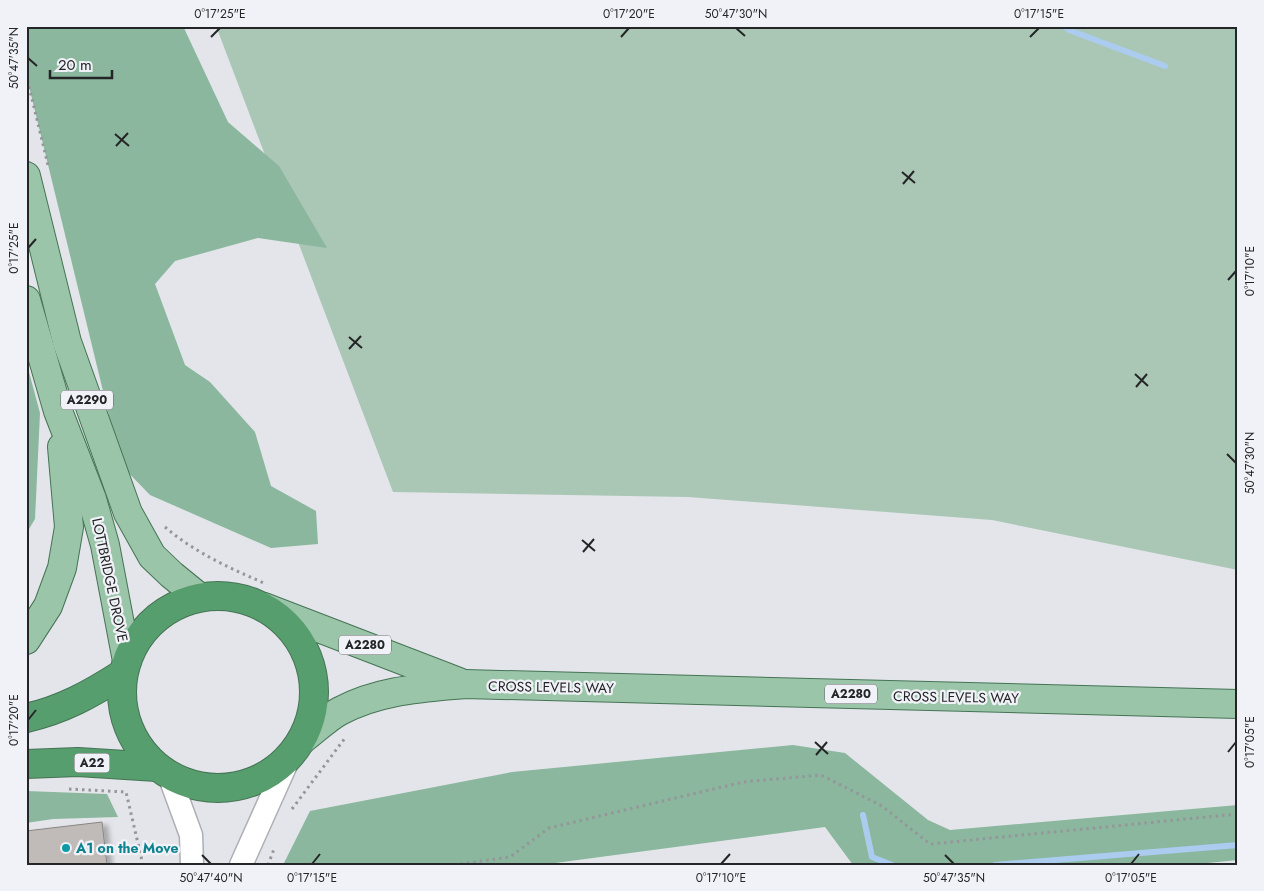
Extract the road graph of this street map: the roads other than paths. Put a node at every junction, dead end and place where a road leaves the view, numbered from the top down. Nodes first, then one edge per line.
1 (38, 171) edge
2 (26, 300) edge
3 (58, 411) junction
4 (267, 596) junction
5 (199, 597) junction
6 (26, 640) edge
7 (125, 668) junction
8 (465, 684) junction
9 (1238, 704) edge
10 (26, 718) edge
11 (296, 748) junction
12 (26, 764) edge
13 (163, 771) junction
14 (192, 865) edge
15 (241, 865) edge

1 - 5 main road, A2290
2 - 3 main road, LOTTBRIDGE DROVE / A2290
3 - 6 main road
3 - 7 main road, LOTTBRIDGE DROVE / A2290
4 - 5 highway
4 - 8 main road, CROSS LEVELS WAY / A2280
4 - 11 highway
5 - 7 highway
7 - 10 highway
7 - 13 highway
8 - 9 main road, CROSS LEVELS WAY / A2280
8 - 11 main road, CROSS LEVELS WAY / A2280
11 - 13 highway
11 - 15 street
12 - 13 highway, A22
13 - 14 street

